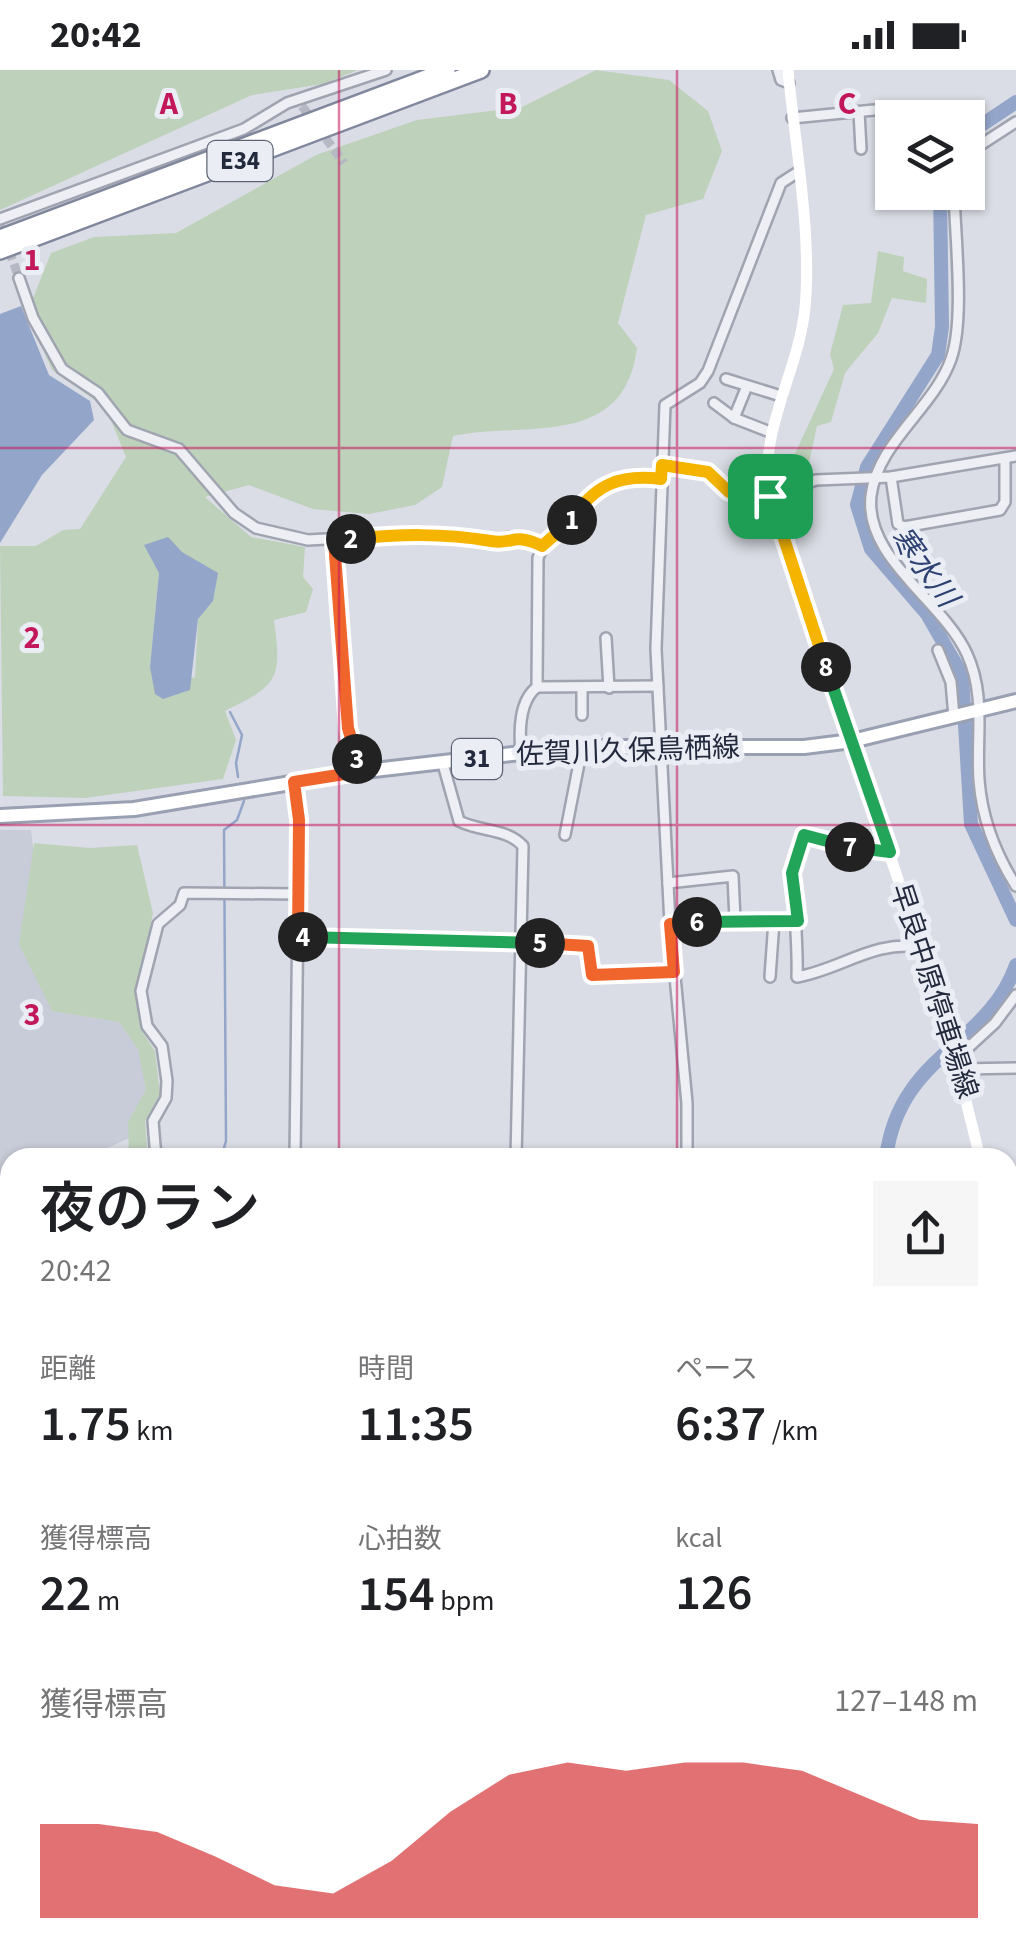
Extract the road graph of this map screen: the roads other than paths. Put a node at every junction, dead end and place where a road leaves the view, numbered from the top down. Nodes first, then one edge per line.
1 (386, 70) edge
2 (447, 70) edge
3 (481, 70) edge
4 (778, 70) edge
5 (789, 76) edge
6 (874, 110) dead end
7 (859, 112) junction
8 (792, 118) junction
9 (1016, 122) edge
10 (985, 142) edge
11 (862, 149) dead end
12 (798, 172) junction
13 (954, 210) edge
14 (0, 219) edge
15 (0, 238) edge
16 (0, 251) edge
17 (18, 278) tunnel mouth
18 (726, 379) dead end
19 (747, 386) junction
20 (781, 396) junction
21 (714, 402) dead end
22 (734, 418) junction
23 (770, 432) junction
24 (1010, 457) edge
25 (662, 465) junction
26 (890, 476) junction
27 (876, 478) junction
28 (661, 479) junction
29 (770, 496) junction
30 (904, 527) junction
31 (334, 541) junction
32 (542, 546) junction
33 (926, 560) dead end
34 (606, 638) dead end
35 (938, 650) dead end
36 (658, 686) junction
37 (538, 687) junction
38 (582, 688) junction
39 (609, 688) junction
40 (1016, 701) edge
41 (981, 711) junction
42 (582, 715) dead end
43 (954, 717) junction
44 (852, 741) junction
45 (662, 746) junction
46 (582, 748) junction
47 (521, 753) junction
48 (444, 764) junction
49 (357, 772) junction
50 (294, 782) junction
51 (0, 816) edge
52 (565, 835) dead end
53 (890, 852) junction
54 (668, 883) junction
55 (1016, 886) edge
56 (298, 894) junction
57 (735, 920) junction
58 (774, 921) junction
59 (798, 921) junction
60 (670, 924) junction
61 (298, 937) junction
62 (521, 942) junction
63 (921, 947) junction
64 (674, 972) junction
65 (770, 976) dead end
66 (1016, 995) edge
67 (959, 1063) junction
68 (1016, 1068) edge
69 (155, 1148) edge
70 (295, 1148) edge
71 (516, 1148) edge
72 (687, 1148) edge
73 (978, 1148) edge

1 - 14 street
2 - 15 highway, E34
3 - 16 highway, E34
4 - 5 street
5 - 8 main road, 早良中原停車場線
6 - 7 street
7 - 8 street
7 - 11 street
8 - 12 main road, 早良中原停車場線
9 - 10 street
12 - 20 main road, 早良中原停車場線
12 - 25 street
13 - 27 street
17 - 31 street
18 - 19 street
19 - 20 street
19 - 22 street
20 - 23 main road, 早良中原停車場線
21 - 22 street
22 - 23 street
23 - 29 main road, 早良中原停車場線
24 - 26 street
24 - 30 street
25 - 28 street
25 - 29 street
26 - 27 street
26 - 30 street
27 - 29 street
27 - 41 street
28 - 32 street
28 - 36 street
29 - 44 main road, 早良中原停車場線
30 - 33 street
31 - 32 street
31 - 49 street
32 - 37 street
34 - 39 street
35 - 43 street
36 - 39 street
36 - 45 street
37 - 38 street
37 - 47 street
38 - 39 street
38 - 42 street
40 - 41 main road, 佐賀川久保鳥栖線 / 31
41 - 43 main road, 佐賀川久保鳥栖線 / 31
41 - 55 street
43 - 44 main road, 佐賀川久保鳥栖線 / 31
44 - 45 main road, 佐賀川久保鳥栖線 / 31
44 - 53 main road, 早良中原停車場線
45 - 46 main road, 佐賀川久保鳥栖線 / 31
45 - 54 street
46 - 47 main road, 佐賀川久保鳥栖線 / 31
46 - 52 street
47 - 48 main road, 佐賀川久保鳥栖線 / 31
48 - 49 main road, 佐賀川久保鳥栖線 / 31
48 - 62 street
49 - 50 main road, 佐賀川久保鳥栖線 / 31
50 - 51 main road, 佐賀川久保鳥栖線 / 31
50 - 56 street
53 - 59 street
53 - 63 main road, 早良中原停車場線
54 - 57 street
54 - 60 street
56 - 61 street
56 - 69 street
57 - 58 street
57 - 60 street
58 - 59 street
58 - 65 street
59 - 63 street
60 - 64 street
61 - 62 street
61 - 70 street
62 - 64 street
62 - 71 street
63 - 67 main road, 早良中原停車場線
64 - 72 street
66 - 67 street
67 - 68 street
67 - 73 main road, 早良中原停車場線

